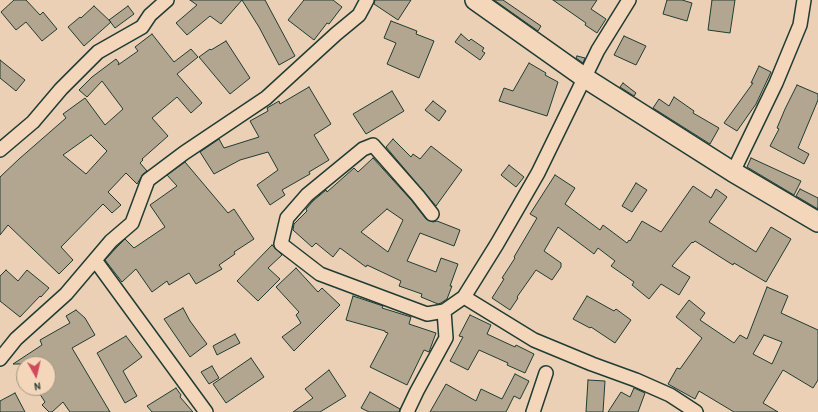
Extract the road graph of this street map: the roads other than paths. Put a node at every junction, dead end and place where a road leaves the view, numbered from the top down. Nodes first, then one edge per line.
1 (167, 0) edge
2 (367, 0) edge
3 (474, 0) edge
4 (629, 0) edge
5 (804, 0) edge
6 (585, 78) junction
7 (0, 150) edge
8 (733, 172) junction
9 (432, 214) dead end
10 (818, 222) edge
11 (95, 260) junction
12 (464, 297) junction
13 (444, 312) junction
14 (0, 359) edge
15 (546, 373) dead end
16 (206, 412) edge
17 (407, 412) edge
18 (533, 412) edge
19 (696, 412) edge

1 - 7 street
2 - 11 street
3 - 6 street
4 - 6 street
5 - 8 street
6 - 8 street
6 - 12 street
8 - 10 street
9 - 13 street
11 - 14 street
11 - 16 street
12 - 13 street
12 - 19 street
13 - 17 street
15 - 18 street

